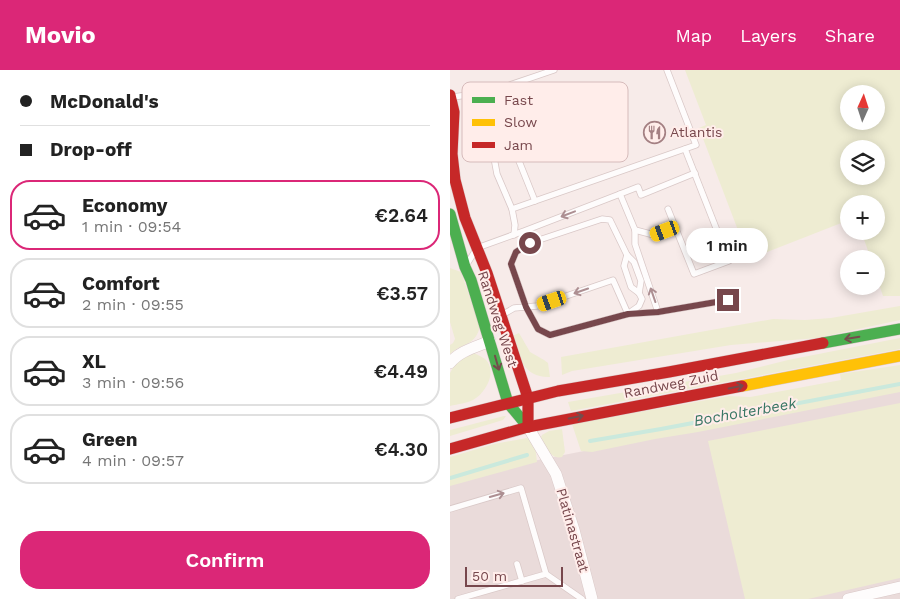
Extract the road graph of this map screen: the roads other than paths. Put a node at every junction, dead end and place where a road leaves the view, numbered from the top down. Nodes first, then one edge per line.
1 (554, 70) edge
2 (666, 70) edge
3 (519, 82) edge
4 (450, 97) edge
5 (685, 149) junction
6 (495, 162) edge
7 (519, 162) edge
8 (695, 173) junction
9 (452, 180) edge
10 (620, 194) junction
11 (535, 201) junction
12 (512, 209) junction
13 (668, 209) dead end
14 (450, 214) edge
15 (676, 227) junction
16 (635, 230) junction
17 (524, 231) junction
18 (514, 235) junction
19 (530, 243) junction
20 (477, 248) junction
21 (627, 255) junction
22 (465, 267) junction
23 (639, 292) junction
24 (728, 300) dead end
25 (526, 307) junction
26 (658, 312) junction
27 (628, 314) junction
28 (500, 316) junction
29 (900, 329) edge
30 (490, 341) junction
31 (900, 356) edge
32 (450, 363) edge
33 (528, 398) junction
34 (508, 403) junction
35 (450, 418) edge
36 (528, 427) junction
37 (450, 449) edge
38 (550, 463) joint
39 (450, 509) edge
40 (518, 564) dead end
41 (546, 574) junction
42 (522, 581) junction
43 (900, 587) edge
44 (458, 599) edge
45 (582, 599) edge
46 (592, 599) edge
47 (848, 599) edge

1 - 3 lane
2 - 5 lane
4 - 9 main road, Randweg West
5 - 8 lane
5 - 11 lane
6 - 12 lane
7 - 11 lane
8 - 10 lane
8 - 15 lane
9 - 20 main road, Randweg West
10 - 16 lane
10 -> 17 lane
11 - 12 lane
12 - 18 lane
13 - 15 lane
14 - 22 main road, Randweg West
15 - 16 lane
26 -> 16 lane
17 - 18 lane
17 - 19 lane
18 - 20 lane
19 - 21 lane
19 - 25 lane
20 - 22 lane
20 - 28 main road, Randweg West
21 - 23 lane
21 - 23 lane
22 - 30 main road, Randweg West
23 - 27 lane
24 - 26 lane
25 - 27 lane
27 -> 25 lane
25 - 28 lane
26 - 27 lane
28 - 33 main road, Randweg West
29 -> 33 main road, Randweg Zuid
30 - 32 street
30 -> 34 main road, Randweg West
36 -> 31 main road, Randweg Zuid
33 - 34 main road, Randweg Zuid
33 - 36 main road, Randweg West
34 - 35 main road, Randweg Zuid
34 - 36 main road, Randweg West
36 - 37 main road, Randweg Zuid
36 - 38 street, Randweg West
38 - 46 street, Platinastraat
39 -> 41 lane
40 - 42 lane
41 - 42 lane
41 - 45 lane
42 - 44 lane
43 - 47 street

